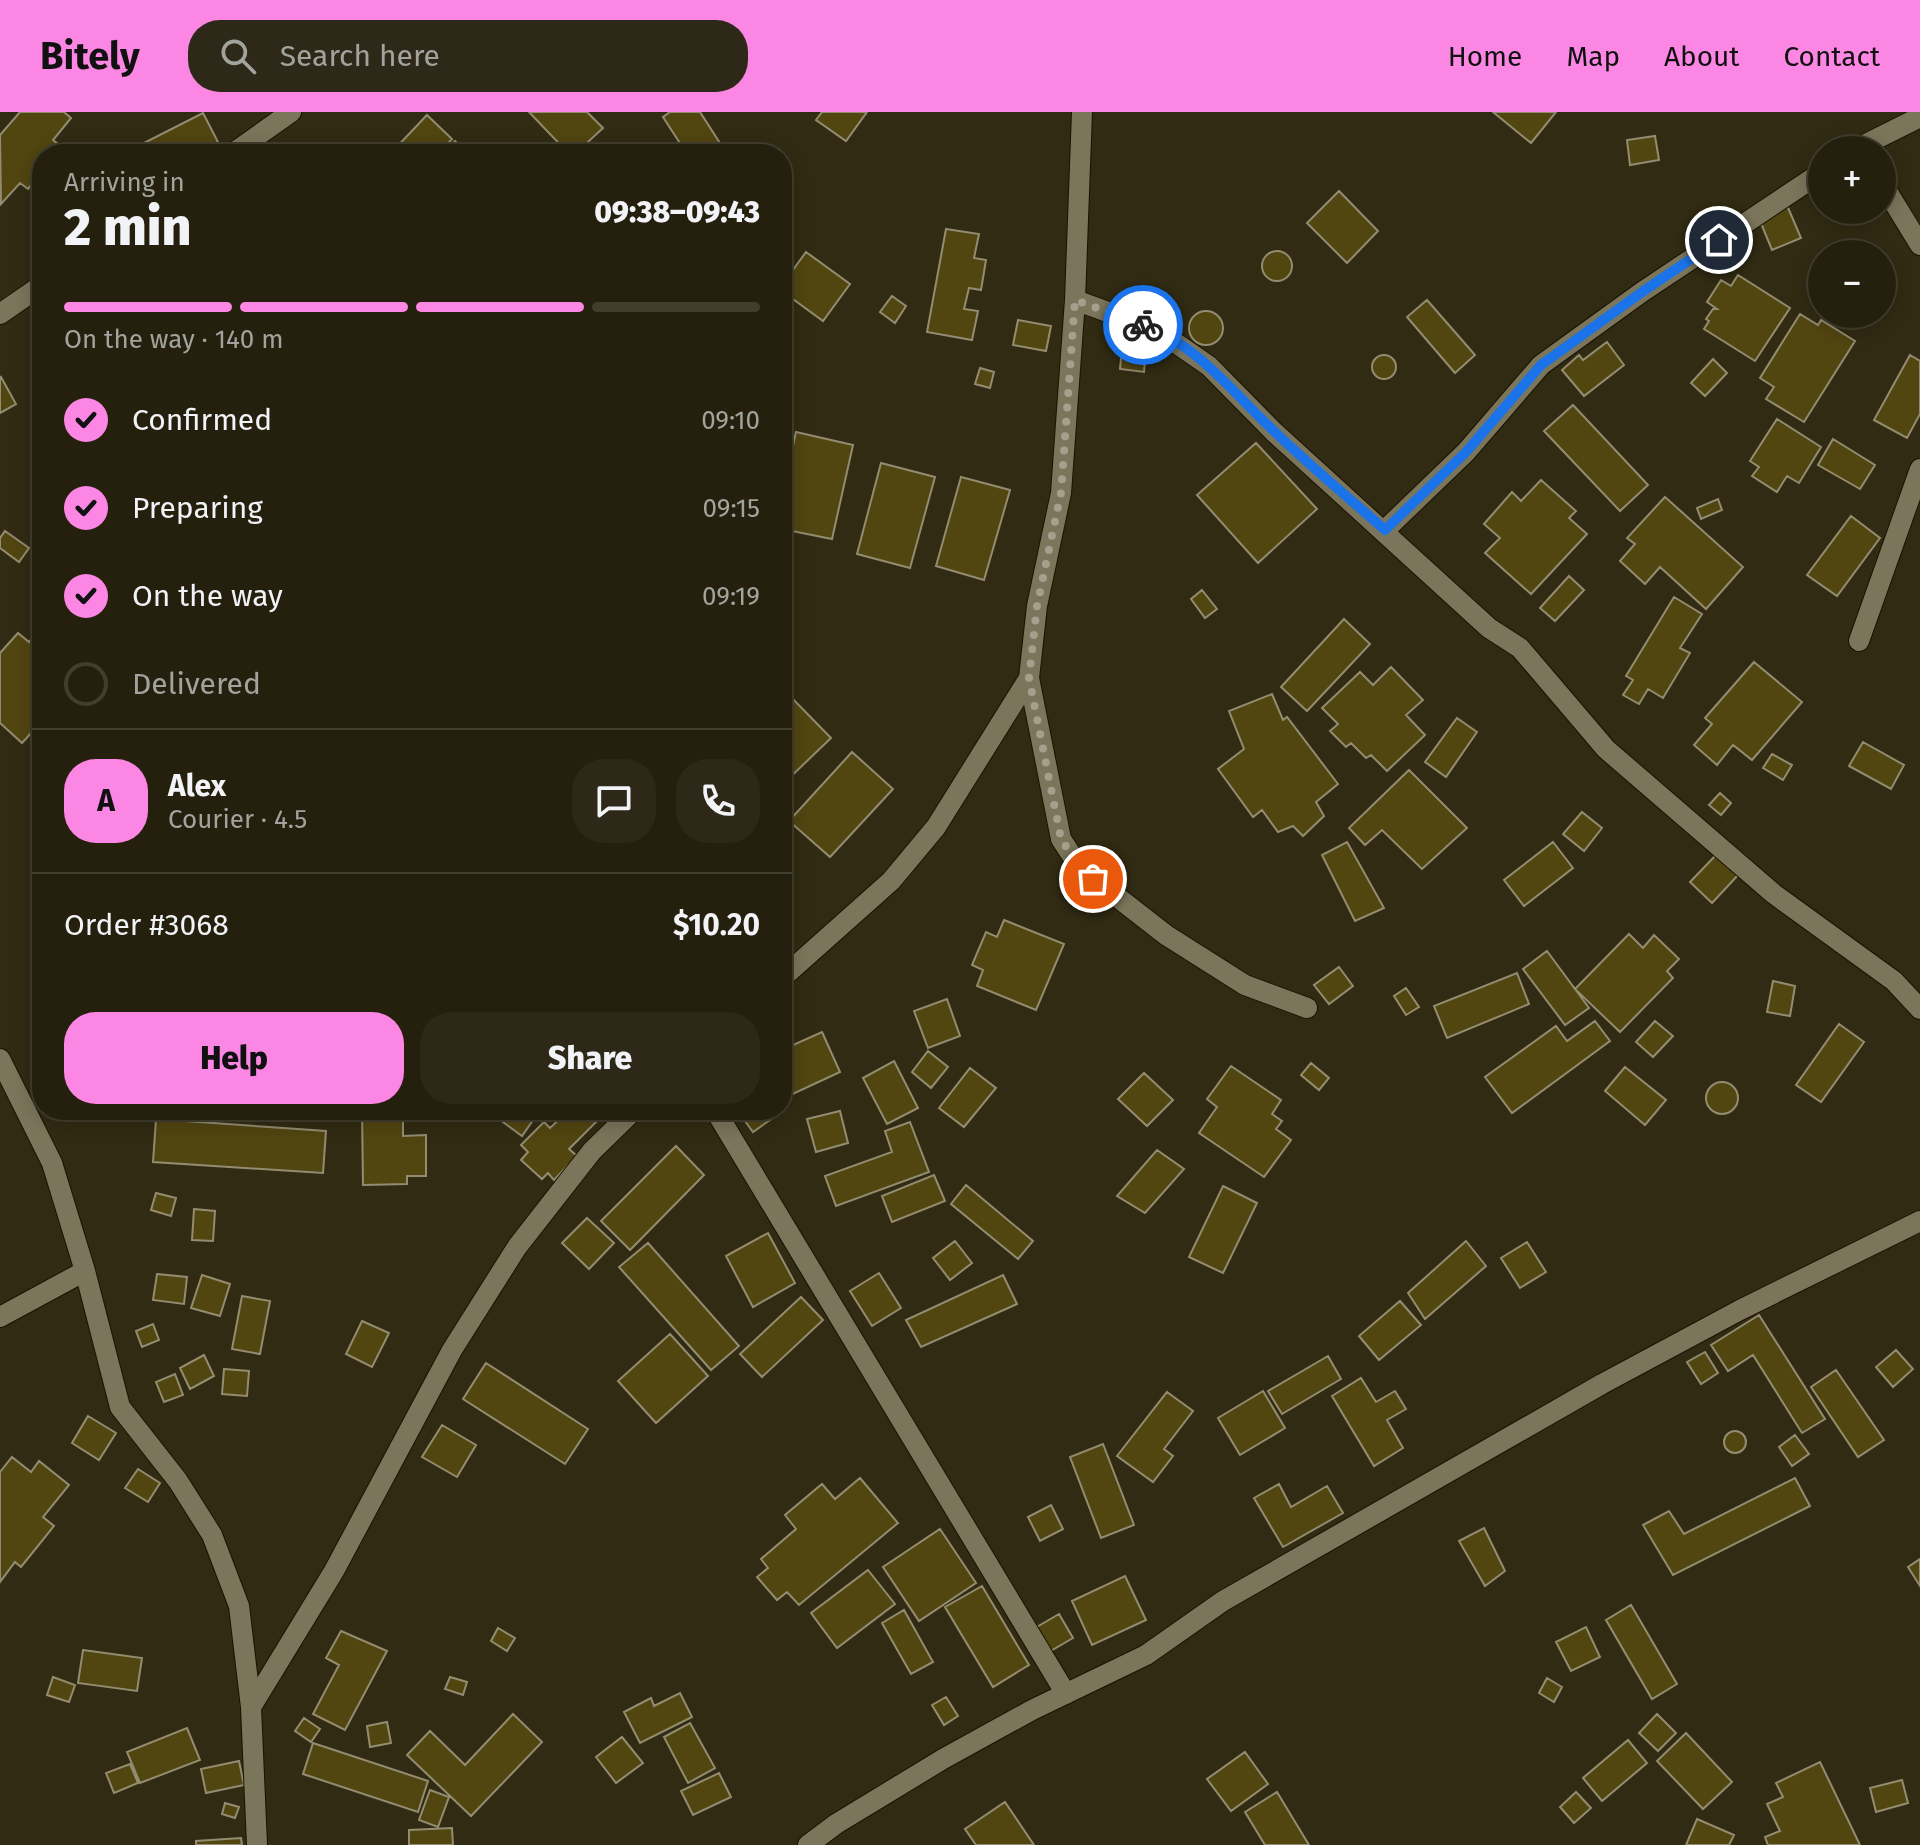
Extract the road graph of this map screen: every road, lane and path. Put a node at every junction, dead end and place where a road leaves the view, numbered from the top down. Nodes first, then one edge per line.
1 (291, 112) edge
2 (1082, 112) edge
3 (1920, 117) edge
4 (1883, 136) edge
5 (246, 144) edge
6 (1808, 181) edge
7 (1896, 206) edge
8 (1920, 245) edge
9 (32, 292) edge
10 (1075, 300) junction
11 (0, 314) edge
12 (1920, 469) edge
13 (1385, 530) junction
14 (1859, 641) dead end
15 (1029, 678) junction
16 (792, 969) edge
17 (1307, 1008) dead end
18 (1920, 1009) edge
19 (0, 1059) edge
20 (624, 1120) edge
21 (721, 1120) edge
22 (1920, 1221) edge
23 (85, 1271) junction
24 (0, 1317) edge
25 (1066, 1694) junction
26 (251, 1707) junction
27 (257, 1845) edge
28 (808, 1845) edge

1 - 5 street
2 - 10 street
3 - 4 street
6 - 13 street
7 - 8 street
9 - 11 street
10 - 13 street
10 - 15 street
12 - 14 street
13 - 18 street
15 - 16 street
15 - 17 street
19 - 23 street
20 - 26 street
21 - 25 street
22 - 25 street
23 - 24 street
23 - 26 street
25 - 28 street
26 - 27 street

